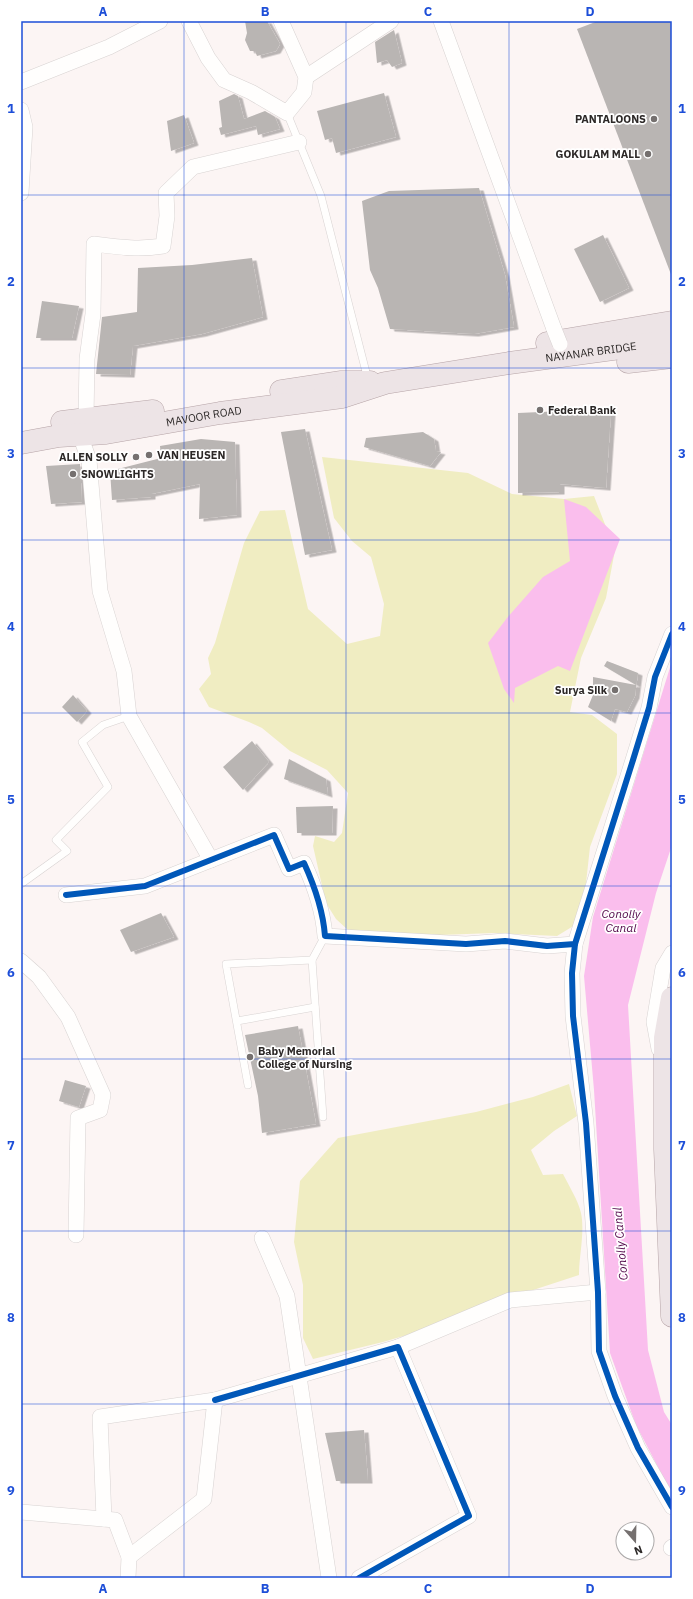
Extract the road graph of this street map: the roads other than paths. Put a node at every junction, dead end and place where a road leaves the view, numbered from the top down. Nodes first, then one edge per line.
1 (160, 21) edge
2 (189, 21) edge
3 (281, 21) edge
4 (391, 21) edge
5 (441, 21) edge
6 (306, 77) junction
7 (21, 82) edge
8 (21, 110) edge
9 (287, 113) junction
10 (299, 142) junction
11 (21, 193) edge
12 (672, 322) edge
13 (672, 341) edge
14 (561, 347) dead end
15 (672, 357) edge
16 (509, 363) joint
17 (366, 372) junction
18 (341, 389) junction
19 (83, 427) junction
20 (21, 428) edge
21 (21, 443) edge
22 (672, 634) edge
23 (129, 716) junction
24 (211, 860) junction
25 (21, 884) edge
26 (66, 895) dead end
27 (325, 936) junction
28 (575, 944) junction
29 (672, 953) edge
30 (312, 960) junction
31 (21, 961) edge
32 (672, 998) edge
33 (315, 1007) junction
34 (237, 1021) junction
35 (248, 1085) dead end
36 (665, 1087) junction
37 (323, 1117) dead end
38 (76, 1235) dead end
39 (262, 1238) dead end
40 (598, 1292) junction
41 (672, 1316) edge
42 (398, 1347) junction
43 (300, 1375) junction
44 (215, 1400) junction
45 (672, 1507) edge
46 (21, 1512) edge
47 (104, 1519) junction
48 (128, 1557) junction
49 (128, 1578) edge
50 (329, 1578) edge
51 (359, 1578) edge

1 - 7 street
2 - 9 street
3 - 6 street
4 - 6 street
5 - 14 street, bridge
6 - 9 street
8 - 11 street
9 - 10 lane
10 - 17 lane
10 - 19 street
12 - 17 main road
13 - 16 main road, NAYANAR BRIDGE
15 - 18 main road
16 - 18 main road, MAVOOR ROAD
17 - 18 main road
18 - 19 main road, MAVOOR ROAD
19 - 20 main road, MAVOOR ROAD
19 - 21 main road, MAVOOR ROAD
19 - 23 street
22 - 28 street
23 - 24 street
23 - 25 lane
24 - 26 street
24 - 27 street
27 - 28 street
27 - 30 lane
28 - 40 street
29 - 36 street
30 - 33 lane
30 - 34 lane
31 - 38 street
32 - 36 main road
33 - 34 lane
33 - 37 lane
34 - 35 lane
36 - 41 main road
39 - 43 street
40 - 42 street
40 - 45 street
42 - 43 street
42 - 51 street
43 - 44 street
43 - 50 street
44 - 47 street
44 - 48 street
46 - 47 street
47 - 48 street
48 - 49 street

